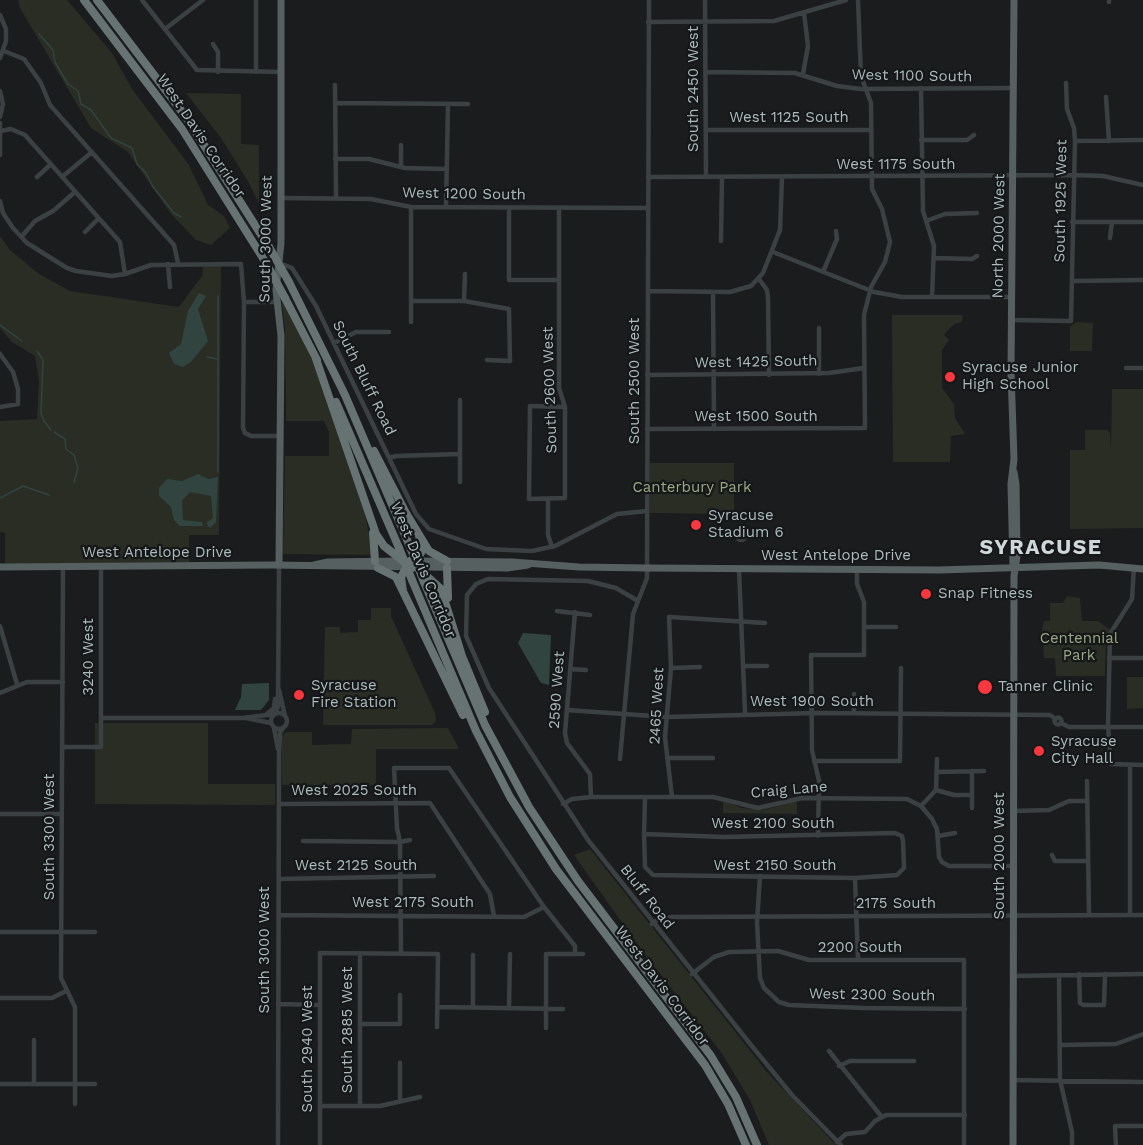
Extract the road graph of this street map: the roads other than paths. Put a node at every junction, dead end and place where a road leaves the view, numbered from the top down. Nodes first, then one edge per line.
1 (84, 0) edge
2 (97, 0) edge
3 (142, 0) edge
4 (203, 0) edge
5 (256, 0) edge
6 (281, 0) edge
7 (649, 0) edge
8 (705, 0) edge
9 (846, 0) edge
10 (858, 0) edge
11 (1014, 0) edge
12 (804, 13) junction
13 (0, 15) edge
14 (648, 22) junction
15 (705, 22) junction
16 (165, 29) junction
17 (213, 44) dead end
18 (4, 51) junction
19 (0, 58) edge
20 (218, 72) junction
21 (256, 72) junction
22 (281, 72) junction
23 (706, 72) junction
24 (803, 74) junction
25 (1066, 83) dead end
26 (335, 85) dead end
27 (921, 88) junction
28 (1012, 88) junction
29 (866, 89) junction
30 (0, 91) edge
31 (1106, 97) dead end
32 (335, 103) junction
33 (448, 104) junction
34 (468, 104) dead end
35 (0, 117) edge
36 (0, 123) edge
37 (706, 129) junction
38 (1, 130) edge
39 (872, 130) junction
40 (974, 135) dead end
41 (921, 140) junction
42 (1143, 140) edge
43 (1075, 141) junction
44 (1109, 141) junction
45 (401, 145) dead end
46 (92, 152) junction
47 (0, 155) edge
48 (335, 159) junction
49 (50, 165) junction
50 (401, 167) junction
51 (446, 169) junction
52 (1074, 175) junction
53 (37, 177) dead end
54 (62, 177) junction
55 (648, 177) junction
56 (706, 177) junction
57 (722, 177) junction
58 (782, 177) junction
59 (871, 177) junction
60 (921, 177) junction
61 (1013, 177) junction
62 (1143, 185) edge
63 (75, 192) junction
64 (281, 198) junction
65 (336, 198) junction
66 (0, 201) edge
67 (411, 207) junction
68 (447, 207) junction
69 (509, 208) junction
70 (559, 208) junction
71 (648, 208) junction
72 (977, 213) dead end
73 (2, 214) edge
74 (98, 219) junction
75 (926, 221) junction
76 (1072, 222) junction
77 (1112, 222) junction
78 (1143, 222) edge
79 (837, 231) dead end
80 (85, 232) dead end
81 (22, 236) junction
82 (1110, 238) dead end
83 (721, 241) dead end
84 (773, 252) junction
85 (977, 256) dead end
86 (934, 258) junction
87 (279, 262) junction
88 (178, 263) junction
89 (168, 264) junction
90 (823, 272) junction
91 (465, 273) dead end
92 (125, 274) junction
93 (759, 279) junction
94 (559, 280) junction
95 (1143, 280) edge
96 (1072, 281) junction
97 (170, 287) dead end
98 (648, 291) junction
99 (870, 291) junction
100 (714, 292) junction
101 (932, 297) junction
102 (1011, 297) junction
103 (281, 300) junction
104 (411, 301) junction
105 (464, 301) junction
106 (244, 302) junction
107 (1012, 320) junction
108 (411, 322) dead end
109 (819, 328) dead end
110 (389, 332) dead end
111 (334, 343) junction
112 (0, 354) edge
113 (326, 354) junction
114 (315, 356) junction
115 (487, 360) dead end
116 (864, 368) junction
117 (1126, 368) dead end
118 (1143, 368) edge
119 (819, 374) junction
120 (647, 375) junction
121 (714, 375) junction
122 (769, 375) junction
123 (460, 400) dead end
124 (0, 406) edge
125 (565, 407) junction
126 (647, 429) junction
127 (714, 429) junction
128 (280, 436) junction
129 (460, 454) junction
130 (389, 458) junction
131 (460, 482) dead end
132 (548, 499) junction
133 (647, 511) junction
134 (371, 524) junction
135 (419, 536) junction
136 (552, 547) junction
137 (377, 564) junction
138 (279, 565) junction
139 (411, 565) junction
140 (447, 565) junction
141 (0, 567) edge
142 (63, 567) junction
143 (101, 567) junction
144 (1134, 567) junction
145 (646, 568) junction
146 (1014, 568) junction
147 (739, 569) junction
148 (1143, 569) edge
149 (858, 570) junction
150 (403, 591) junction
151 (638, 601) junction
152 (557, 611) dead end
153 (575, 612) junction
154 (590, 615) dead end
155 (452, 622) junction
156 (742, 622) junction
157 (765, 622) dead end
158 (0, 626) edge
159 (864, 627) junction
160 (896, 627) dead end
161 (1109, 658) junction
162 (1143, 658) edge
163 (744, 666) junction
164 (767, 666) dead end
165 (671, 668) junction
166 (700, 668) dead end
167 (901, 668) dead end
168 (570, 669) junction
169 (586, 670) dead end
170 (63, 682) junction
171 (17, 684) junction
172 (278, 690) junction
173 (0, 693) edge
174 (854, 694) dead end
175 (567, 710) junction
176 (745, 713) junction
177 (812, 713) junction
178 (854, 713) junction
179 (275, 714) junction
180 (624, 714) junction
181 (900, 714) junction
182 (263, 716) junction
183 (285, 716) junction
184 (1013, 716) junction
185 (667, 717) junction
186 (101, 718) junction
187 (243, 718) junction
188 (272, 725) junction
189 (1108, 727) junction
190 (1143, 727) edge
191 (283, 728) junction
192 (63, 747) junction
193 (279, 754) junction
194 (667, 758) junction
195 (713, 758) dead end
196 (620, 759) dead end
197 (937, 759) dead end
198 (814, 761) junction
199 (1130, 765) junction
200 (1143, 765) edge
201 (972, 771) junction
202 (984, 771) dead end
203 (937, 772) junction
204 (512, 779) junction
205 (501, 781) junction
206 (1087, 781) dead end
207 (936, 790) junction
208 (972, 795) junction
209 (672, 796) junction
210 (591, 797) junction
211 (645, 798) junction
212 (819, 798) junction
213 (1087, 801) junction
214 (397, 803) junction
215 (279, 804) junction
216 (563, 804) junction
217 (921, 806) junction
218 (972, 808) dead end
219 (1014, 811) junction
220 (0, 814) edge
221 (62, 814) junction
222 (954, 833) dead end
223 (644, 834) junction
224 (818, 836) junction
225 (938, 836) junction
226 (410, 840) dead end
227 (303, 841) dead end
228 (400, 842) junction
229 (1052, 855) dead end
230 (1087, 861) junction
231 (1013, 866) junction
232 (902, 873) joint
233 (434, 876) dead end
234 (760, 876) junction
235 (400, 878) junction
236 (855, 878) junction
237 (279, 879) junction
238 (544, 907) junction
239 (279, 915) junction
240 (401, 915) junction
241 (1014, 915) junction
242 (1089, 915) junction
243 (1130, 915) junction
244 (1143, 915) edge
245 (494, 916) junction
246 (759, 917) junction
247 (857, 917) junction
248 (652, 924) junction
249 (0, 932) edge
250 (62, 932) junction
251 (95, 932) dead end
252 (758, 952) junction
253 (360, 953) junction
254 (401, 954) junction
255 (510, 954) dead end
256 (575, 954) junction
257 (583, 954) dead end
258 (473, 955) dead end
259 (858, 960) junction
260 (692, 974) junction
261 (1079, 974) junction
262 (1105, 974) junction
263 (1143, 974) edge
264 (1059, 975) junction
265 (1013, 976) junction
266 (66, 991) junction
267 (400, 995) dead end
268 (0, 998) edge
269 (278, 1004) junction
270 (320, 1005) junction
271 (438, 1007) junction
272 (473, 1008) junction
273 (509, 1008) junction
274 (546, 1009) junction
275 (563, 1009) dead end
276 (965, 1009) junction
277 (360, 1024) junction
278 (437, 1026) dead end
279 (546, 1028) dead end
280 (1143, 1034) edge
281 (34, 1040) dead end
282 (1061, 1045) junction
283 (829, 1051) dead end
284 (914, 1061) dead end
285 (400, 1063) dead end
286 (839, 1066) junction
287 (1013, 1080) junction
288 (1060, 1080) junction
289 (1143, 1082) edge
290 (0, 1084) edge
291 (34, 1084) junction
292 (75, 1084) junction
293 (95, 1084) dead end
294 (420, 1097) dead end
295 (400, 1100) junction
296 (75, 1104) dead end
297 (320, 1106) junction
298 (360, 1106) junction
299 (965, 1114) junction
300 (881, 1116) junction
301 (1143, 1126) edge
302 (839, 1143) edge
303 (278, 1145) edge
304 (320, 1145) edge
305 (746, 1145) edge
306 (757, 1145) edge
307 (964, 1145) edge
308 (1013, 1145) edge
309 (1072, 1145) edge
310 (1116, 1145) edge

1 - 103 highway, West Davis Corridor, bridge
2 - 113 highway, West Davis Corridor, bridge
3 - 16 street
4 - 16 street
5 - 21 street
6 - 22 main road, South 3000 West
7 - 14 street, South 2500 West
8 - 15 street, South 2450 West
9 - 12 street
10 - 29 street
11 - 28 main road, North 2000 West
12 - 15 street
12 - 24 street
13 - 18 street
14 - 15 street
14 - 55 street, South 2500 West
15 - 23 street, South 2450 West
16 - 20 street
17 - 20 street
18 - 19 street
18 - 46 street
20 - 21 street
21 - 22 street
22 - 64 main road, South 3000 West
23 - 24 street, West 1100 South
23 - 37 street, South 2450 West
24 - 29 street, West 1100 South
25 - 43 street, South 1925 West
26 - 32 street
27 - 28 street, West 1100 South
27 - 29 street, West 1100 South
27 - 41 street
28 - 61 main road, North 2000 West
29 - 39 street
30 - 35 street
31 - 44 street
32 - 33 street
32 - 48 street
33 - 34 street
33 - 51 street
36 - 38 street
37 - 39 street, West 1125 South
37 - 56 street, South 2450 West
38 - 47 street
38 - 49 street
39 - 59 street
40 - 41 street
41 - 60 street
42 - 44 street
43 - 44 street
43 - 52 street, South 1925 West
45 - 50 street
46 - 54 street
46 - 88 street
48 - 50 street
48 - 65 street
49 - 53 street
49 - 54 street
50 - 51 street
51 - 68 street
52 - 61 street, West 1175 South
52 - 62 street, West 1175 South
52 - 76 street, South 1925 West
54 - 63 street
55 - 56 street, West 1175 South
55 - 71 street, South 2500 West
56 - 57 street, West 1175 South
57 - 58 street, West 1175 South
57 - 83 street
58 - 59 street, West 1175 South
58 - 84 street
59 - 60 street, West 1175 South
59 - 99 street
60 - 61 street, West 1175 South
60 - 75 street
61 - 102 main road, North 2000 West
63 - 74 street
63 - 81 street
64 - 65 street, West 1200 South
64 - 87 main road, South 3000 West
65 - 67 street, West 1200 South
66 - 73 street
67 - 68 street, West 1200 South
67 - 104 street
68 - 69 street, West 1200 South
69 - 70 street, West 1200 South
69 - 94 street
70 - 71 street, West 1200 South
70 - 94 street, South 2600 West
71 - 98 street, South 2500 West
72 - 75 street
73 - 81 street
74 - 80 street
74 - 92 street
75 - 86 street
76 - 77 street
76 - 96 street, South 1925 West
77 - 78 street
77 - 82 street
79 - 90 street
81 - 92 street
84 - 90 street
84 - 93 street
85 - 86 street
86 - 101 street
87 - 103 main road, South 3000 West
87 - 111 street, South Bluff Road
88 - 89 street
88 - 106 street
89 - 92 street
89 - 97 street
90 - 99 street
91 - 105 street
93 - 100 street
93 - 122 street
94 - 125 street, South 2600 West
95 - 96 street
96 - 107 street, South 1925 West
98 - 100 street
98 - 120 street, South 2500 West
99 - 101 street
99 - 116 street
100 - 121 street
101 - 102 street
102 - 107 main road, North 2000 West
103 - 106 street
103 - 114 highway, West Davis Corridor
103 - 128 main road, South 3000 West
104 - 105 street
104 - 108 street
105 - 115 street
106 - 128 street
107 - 146 main road, North 2000 West
109 - 119 street
110 - 111 street
111 - 130 street, South Bluff Road
112 - 124 street
113 - 135 highway
113 - 204 highway, West Davis Corridor, bridge
114 - 134 highway
114 - 205 highway, West Davis Corridor, bridge
116 - 119 street, West 1425 South
116 - 127 street, West 1500 South
117 - 118 street
119 - 122 street, West 1425 South
120 - 121 street, West 1425 South
120 - 126 street, South 2500 West
121 - 122 street, West 1425 South
121 - 127 street
123 - 129 street
125 - 132 street, South 2600 West
125 - 132 street
126 - 127 street, West 1500 South
126 - 133 street, South 2500 West
128 - 138 main road, South 3000 West
129 - 130 street
129 - 131 street
130 - 136 street, South Bluff Road
132 - 136 street
133 - 136 street
133 - 145 street, South 2500 West
134 - 137 highway
134 - 139 highway
135 - 139 highway
135 - 140 highway
137 - 138 main road, West Antelope Drive
137 - 139 main road, West Antelope Drive
137 - 150 highway
138 - 143 main road, West Antelope Drive
138 - 172 street, South 3000 West
139 - 140 main road, West Antelope Drive
139 - 150 highway
139 - 155 highway
140 - 145 main road, West Antelope Drive
140 - 155 highway
141 - 142 main road, West Antelope Drive
142 - 143 main road, West Antelope Drive
142 - 170 street, South 3300 West
143 - 186 street, 3240 West
144 - 146 main road, West Antelope Drive
144 - 148 main road, West Antelope Drive
144 - 161 street
145 - 147 main road, West Antelope Drive
145 - 151 street, South 2500 West
146 - 149 main road, West Antelope Drive
146 - 184 main road, South 2000 West
147 - 149 main road, West Antelope Drive
147 - 156 street
149 - 159 street
150 - 205 highway
151 - 180 street, South 2500 West
151 - 216 street, Bluff Road
152 - 153 street
153 - 154 street
153 - 168 street, 2590 West
155 - 204 highway
156 - 157 street
156 - 163 street
156 - 165 street, 2465 West
158 - 171 street
159 - 160 street
159 - 177 street
161 - 162 street
161 - 189 street
163 - 164 street
163 - 176 street
165 - 166 street
165 - 185 street, 2465 West
167 - 181 street
168 - 169 street
168 - 175 street, 2590 West
170 - 171 street
170 - 192 street, South 3300 West
171 - 173 street
172 - 179 street, South 3000 West
172 - 182 street
172 - 183 street, South 3000 West
174 - 178 street
175 - 180 street, West 1900 South
175 - 210 street, 2590 West
176 - 177 street, West 1900 South
176 - 185 street, West 1900 South
177 - 178 street, West 1900 South
177 - 198 street
178 - 181 street, West 1900 South
179 - 182 street
179 - 183 street
179 - 188 street, South 3000 West
180 - 185 street, West 1900 South
180 - 196 street, South 2500 West
181 - 184 street, West 1900 South
181 - 198 street
182 - 187 street
183 - 191 street, South 3000 West
184 - 189 street, West 1900 South
184 - 219 main road, South 2000 West
185 - 194 street, 2465 West
186 - 187 street
186 - 192 street, 3240 West
187 - 188 street
188 - 191 street
188 - 193 street, South 3000 West
189 - 190 street
189 - 199 street
191 - 193 street, South 3000 West
192 - 221 street, South 3300 West
193 - 215 street, South 3000 West
194 - 195 street
194 - 209 street, 2465 West
197 - 203 street
198 - 212 street
199 - 200 street
199 - 243 street
201 - 202 street
201 - 203 street
201 - 208 street
203 - 207 street
204 - 306 highway, West Davis Corridor
205 - 305 highway, West Davis Corridor
206 - 213 street
207 - 208 street
207 - 217 street
208 - 218 street
209 - 211 street, Craig Lane
209 - 212 street, Craig Lane
210 - 211 street, Craig Lane
210 - 216 street, Craig Lane
211 - 223 street
212 - 217 street, Craig Lane
212 - 224 street
213 - 219 street
213 - 230 street
214 - 215 street, West 2025 South
214 - 228 street
214 - 238 street
214 - 245 street, West 2025 South
215 - 237 street, South 3000 West
216 - 248 street, Bluff Road
217 - 225 street
219 - 231 main road, South 2000 West
220 - 221 street
221 - 250 street, South 3300 West
222 - 225 street
223 - 224 street, West 2100 South
223 - 234 street, West 2150 South
224 - 232 street, West 2100 South
225 - 231 street
226 - 228 street
227 - 228 street
228 - 235 street
229 - 230 street
230 - 242 street
231 - 241 main road, South 2000 West
232 - 236 street, West 2150 South
233 - 235 street, West 2125 South
234 - 236 street, West 2150 South
234 - 246 street
235 - 237 street, West 2125 South
235 - 240 street
236 - 247 street
237 - 239 street, South 3000 West
238 - 245 street, West 2175 South
238 - 256 street
239 - 240 street, West 2175 South
239 - 269 street, South 3000 West
240 - 245 street, West 2175 South
240 - 254 street
241 - 242 street, 2175 South
241 - 247 street, 2175 South
241 - 265 main road, South 2000 West
242 - 243 street, 2175 South
243 - 244 street, 2175 South
246 - 247 street, 2175 South
246 - 248 street, 2175 South
246 - 252 street
247 - 259 street
248 - 260 street, Bluff Road
249 - 250 street
250 - 251 street
250 - 266 street, South 3300 West
252 - 259 street, 2200 South
252 - 260 street, 2200 South
252 - 276 street, West 2300 South
253 - 254 street
253 - 270 street, South 2940 West
253 - 277 street, South 2885 West
254 - 271 street
255 - 273 street
256 - 257 street
256 - 274 street
258 - 272 street
259 - 276 street, 2200 South
260 - 302 street, Bluff Road
261 - 262 street
261 - 262 street
261 - 264 street
262 - 263 street
264 - 265 street
264 - 282 street
265 - 287 main road, South 2000 West
266 - 268 street
266 - 292 street, South 3300 West
267 - 277 street
269 - 270 street
269 - 303 street, South 3000 West
270 - 297 street, South 2940 West
271 - 272 street
271 - 278 street
272 - 273 street
273 - 274 street
274 - 275 street
274 - 279 street
276 - 299 street
277 - 298 street, South 2885 West
280 - 282 street
281 - 291 street
282 - 288 street
283 - 286 street
284 - 286 street
285 - 295 street
286 - 300 street
287 - 288 street
287 - 308 main road, South 2000 West
288 - 289 street
288 - 309 street
290 - 291 street
291 - 292 street
292 - 293 street
292 - 296 street, South 3300 West
294 - 295 street
295 - 298 street
297 - 298 street
297 - 304 street, South 2940 West
299 - 300 street
299 - 307 street
300 - 302 street
301 - 310 street

